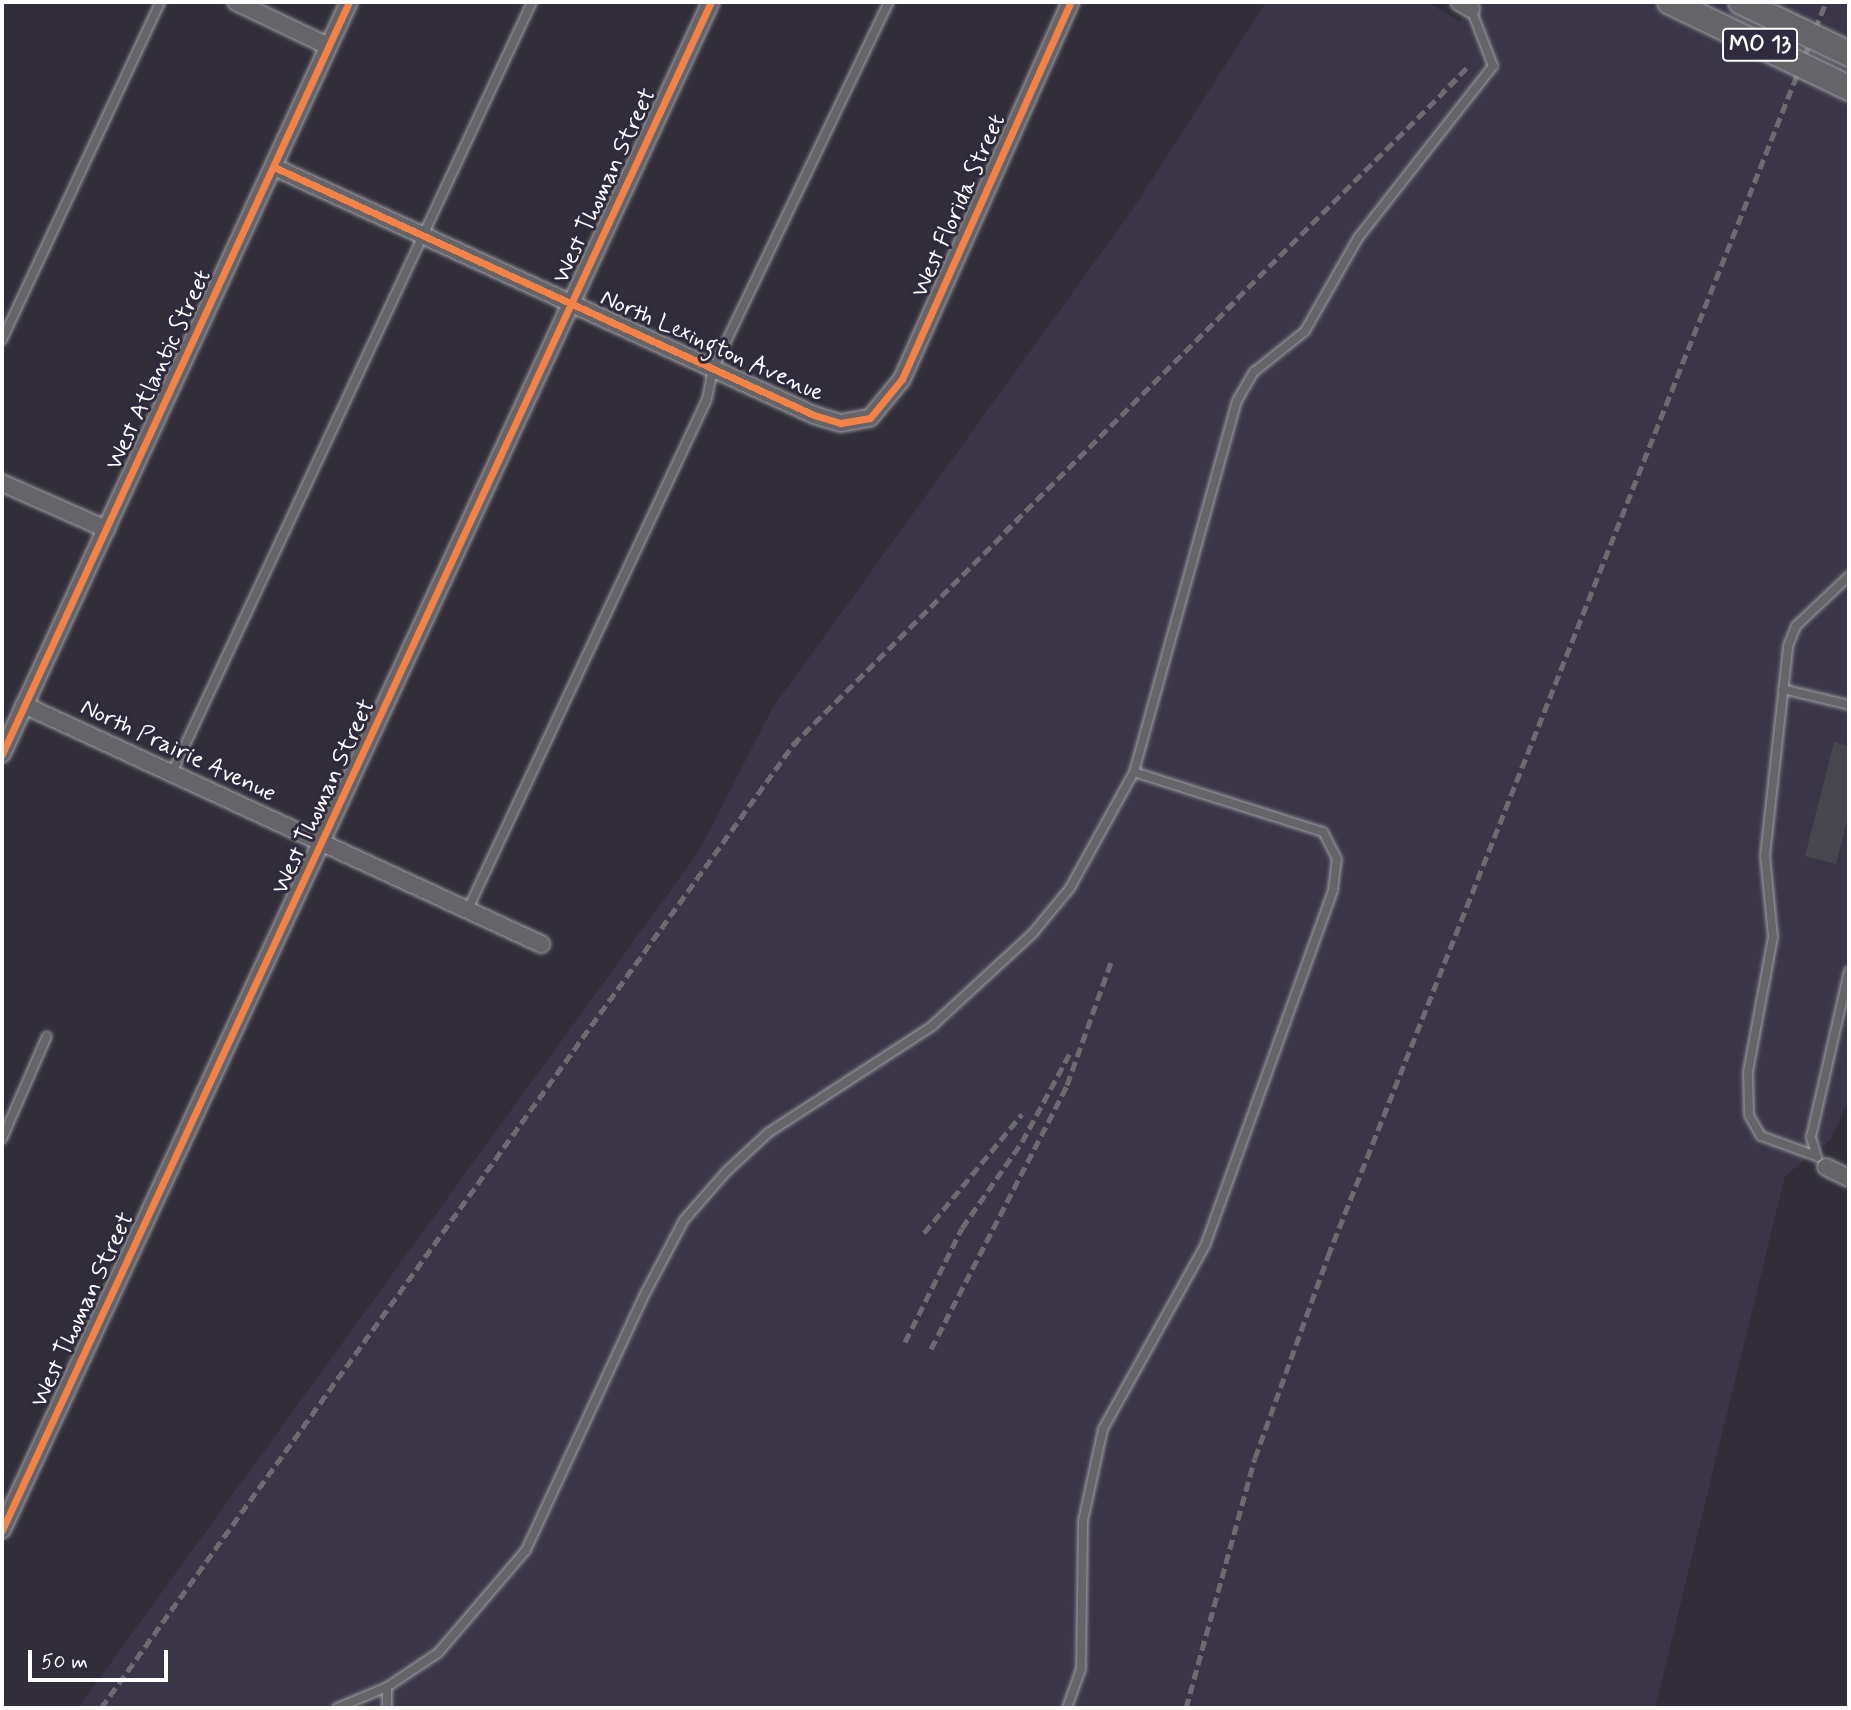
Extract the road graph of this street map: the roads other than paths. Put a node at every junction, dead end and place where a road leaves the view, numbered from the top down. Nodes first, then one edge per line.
1 (160, 2) edge
2 (236, 2) edge
3 (349, 2) edge
4 (532, 2) edge
5 (711, 2) edge
6 (889, 2) edge
7 (1071, 2) edge
8 (1670, 2) edge
9 (1741, 2) edge
10 (1464, 5) edge
11 (328, 46) junction
12 (1849, 54) edge
13 (1849, 88) edge
14 (274, 167) junction
15 (420, 234) junction
16 (572, 303) junction
17 (2, 340) edge
18 (713, 369) junction
19 (870, 418) joint
20 (2, 482) edge
21 (106, 529) junction
22 (1849, 576) edge
23 (1783, 689) junction
24 (24, 705) junction
25 (1849, 705) edge
26 (2, 754) edge
27 (1135, 772) junction
28 (172, 773) junction
29 (324, 843) junction
30 (468, 909) junction
31 (541, 944) dead end
32 (1849, 971) edge
33 (47, 1036) dead end
34 (2, 1139) edge
35 (1821, 1161) junction
36 (1849, 1178) edge
37 (2, 1530) edge
38 (387, 1687) junction
39 (337, 1708) edge
40 (387, 1708) edge
41 (1067, 1708) edge

1 - 17 lane
2 - 11 street
3 - 11 street, West Atlantic Street
4 - 15 lane
5 - 16 street, West Thoman Street
6 - 18 lane
7 - 19 street, West Florida Street
8 - 13 main road, MO 13, bridge
9 - 12 main road, MO 13, bridge
10 - 27 lane
11 - 14 street, West Atlantic Street
14 - 15 street, North Lexington Avenue
14 - 21 street, West Atlantic Street
15 - 16 street, North Lexington Avenue
15 - 28 lane
16 - 18 street, North Lexington Avenue
16 - 29 street, West Thoman Street
18 - 19 street, North Lexington Avenue
18 - 30 lane
20 - 21 street
21 - 24 street, West Atlantic Street
22 - 23 lane
23 - 25 lane
23 - 35 lane
24 - 26 street, West Atlantic Street
24 - 28 street, North Prairie Avenue
27 - 38 lane
27 - 41 lane
28 - 29 street, North Prairie Avenue
29 - 30 street, North Prairie Avenue
29 - 37 street, West Thoman Street
30 - 31 street, North Prairie Avenue
32 - 35 lane
33 - 34 lane
35 - 36 street
38 - 39 lane
38 - 40 lane

